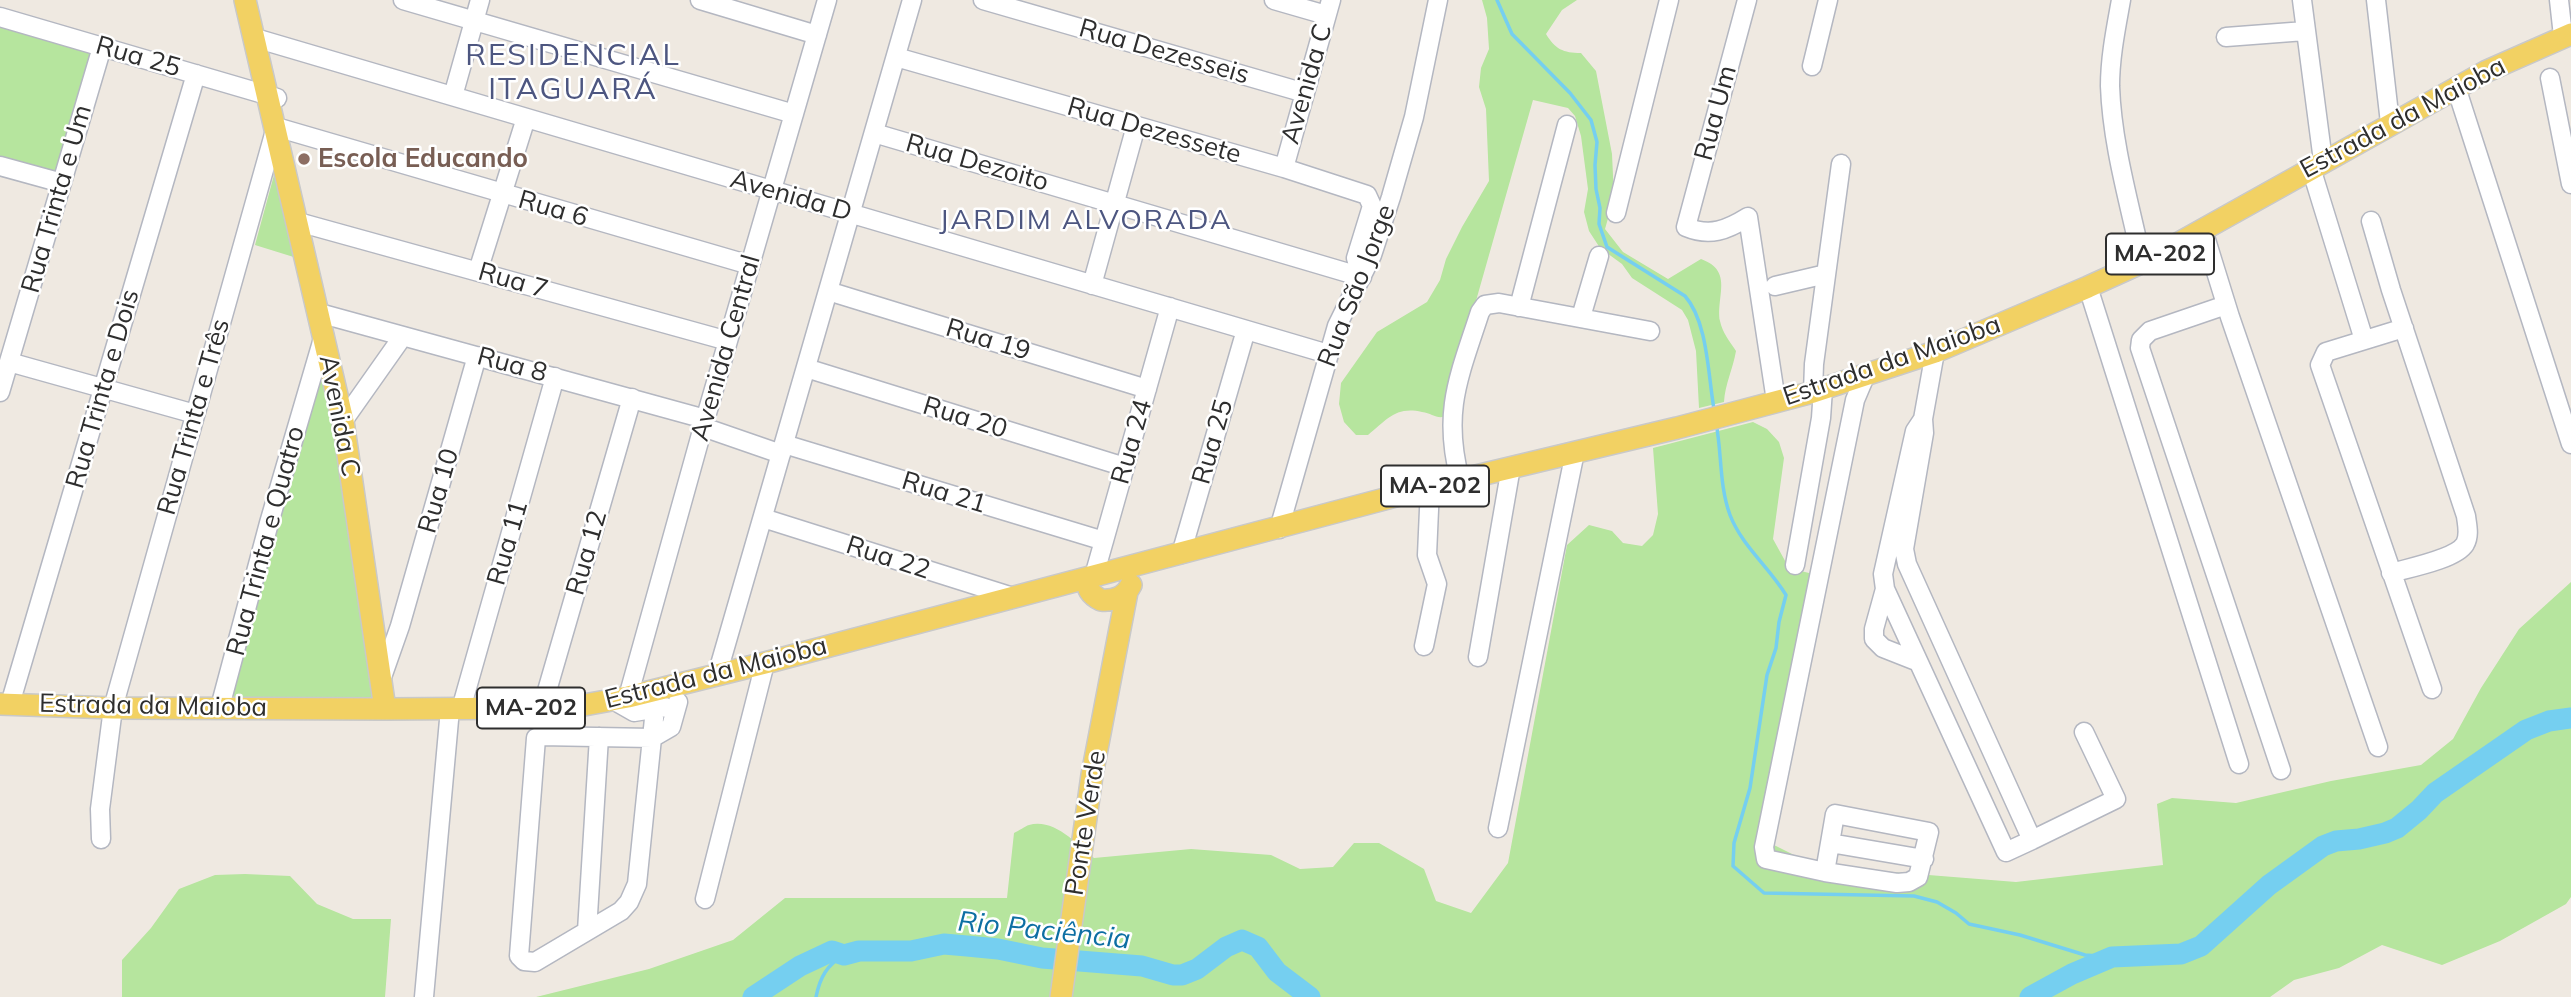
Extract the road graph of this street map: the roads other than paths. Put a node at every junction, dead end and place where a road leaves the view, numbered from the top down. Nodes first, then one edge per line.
1 (245, 0) edge
2 (254, 0) edge
3 (403, 0) edge
4 (480, 0) edge
5 (700, 0) edge
6 (827, 0) edge
7 (912, 0) edge
8 (983, 0) edge
9 (1274, 0) edge
10 (1438, 0) edge
11 (1669, 0) edge
12 (1747, 0) edge
13 (1828, 0) edge
14 (2120, 0) edge
15 (2302, 0) edge
16 (2376, 0) edge
17 (2559, 0) edge
18 (1329, 8) edge
19 (0, 17) edge
20 (474, 21) junction
21 (2305, 31) junction
22 (817, 35) junction
23 (2567, 35) edge
24 (2226, 37) dead end
25 (259, 39) junction
26 (102, 47) junction
27 (896, 57) junction
28 (1812, 66) dead end
29 (196, 74) junction
30 (2550, 78) dead end
31 (2456, 87) junction
32 (1305, 93) junction
33 (453, 96) junction
34 (273, 97) junction
35 (794, 114) junction
36 (526, 118) junction
37 (2390, 123) junction
38 (1567, 125) dead end
39 (1136, 126) junction
40 (276, 127) junction
41 (874, 133) junction
42 (1841, 164) dead end
43 (2317, 164) junction
44 (0, 166) edge
45 (1284, 169) junction
46 (62, 183) junction
47 (2571, 184) edge
48 (772, 190) junction
49 (502, 194) junction
50 (1114, 203) junction
51 (1616, 213) dead end
52 (851, 214) junction
53 (2371, 220) dead end
54 (298, 222) junction
55 (2203, 229) junction
56 (1599, 256) dead end
57 (2212, 259) junction
58 (2148, 260) junction
59 (750, 265) junction
60 (478, 271) junction
61 (1826, 274) junction
62 (1362, 277) junction
63 (1092, 285) junction
64 (1774, 286) dead end
65 (2088, 287) junction
66 (828, 291) junction
67 (2226, 305) junction
68 (1170, 307) junction
69 (1519, 307) junction
70 (319, 313) junction
71 (1581, 317) junction
72 (2404, 328) junction
73 (1246, 330) junction
74 (1650, 331) dead end
75 (324, 335) junction
76 (403, 336) junction
77 (2364, 340) junction
78 (728, 341) junction
79 (1935, 352) junction
80 (1328, 354) junction
81 (477, 356) junction
82 (9, 362) junction
83 (806, 368) junction
84 (1867, 374) junction
85 (555, 377) junction
86 (104, 389) junction
87 (1147, 389) junction
88 (1818, 390) junction
89 (0, 392) edge
90 (632, 398) junction
91 (1776, 401) junction
92 (195, 414) junction
93 (343, 421) junction
94 (704, 423) junction
95 (2571, 444) edge
96 (783, 449) junction
97 (1575, 452) junction
98 (1125, 467) junction
99 (1511, 467) junction
100 (1460, 480) junction
101 (1430, 487) junction
102 (763, 518) junction
103 (1279, 529) junction
104 (1104, 541) junction
105 (1897, 548) junction
106 (1172, 556) junction
107 (1795, 565) dead end
108 (2391, 573) junction
109 (1128, 581) junction
110 (1093, 586) junction
111 (1885, 589) junction
112 (1013, 597) junction
113 (400, 626) junction
114 (375, 642) junction
115 (1424, 646) dead end
116 (1117, 650) junction
117 (1478, 657) dead end
118 (1916, 660) junction
119 (765, 663) junction
120 (717, 675) junction
121 (381, 680) junction
122 (2432, 689) dead end
123 (1964, 690) junction
124 (681, 693) junction
125 (621, 698) junction
126 (5, 704) edge
127 (1938, 704) junction
128 (220, 707) junction
129 (113, 708) junction
130 (542, 708) junction
131 (385, 709) junction
132 (456, 709) junction
133 (655, 709) junction
134 (2084, 732) dead end
135 (599, 737) junction
136 (652, 737) junction
137 (2378, 747) dead end
138 (2239, 764) dead end
139 (2281, 770) dead end
140 (1498, 828) dead end
141 (101, 839) dead end
142 (2032, 840) junction
143 (1829, 843) junction
144 (1924, 859) junction
145 (1825, 872) junction
146 (705, 899) dead end
147 (587, 931) junction
148 (424, 997) edge
149 (1061, 997) edge

1 - 25 main road, Avenida C
2 - 25 main road, Avenida C
3 - 20 street
4 - 20 street
5 - 22 street
6 - 22 street, Avenida Central
7 - 27 street
8 - 32 street, Rua Dezesseis
9 - 18 street
10 - 62 street, Rua São Jorge
11 - 51 street
12 - 91 street, Rua Um
13 - 28 street
14 - 58 street
15 - 21 street
16 - 37 street
17 - 23 street
18 - 32 street, Avenida C
19 - 26 street, Rua 25
20 - 33 street
20 - 35 street
21 - 24 street
21 - 43 street
22 - 35 street, Avenida Central
23 - 31 main road, Estrada da Maioba / MA-202
25 - 33 street, Avenida D
25 - 34 main road, Avenida C
26 - 29 street, Rua 25
26 - 46 street, Rua Trinta e Um
27 - 39 street, Rua Dezessete
27 - 41 street
29 - 34 street, Rua 25
29 - 86 street, Rua Trinta e Dois
30 - 47 street
31 - 37 main road, Estrada da Maioba / MA-202
31 - 95 street
32 - 45 street, Avenida C
33 - 36 street, Avenida D
34 - 40 main road, Avenida C
35 - 48 street, Avenida Central
36 - 48 street, Avenida D
36 - 49 street
37 - 43 main road, Estrada da Maioba / MA-202
38 - 69 street
39 - 45 street, Rua Dezessete
39 - 50 street
40 - 49 street, Rua 6
40 - 54 main road, Avenida C
40 - 92 street, Rua Trinta e Três
41 - 50 street, Rua Dezoito
41 - 52 street
42 - 61 street
43 - 55 main road, Estrada da Maioba / MA-202
43 - 77 street
44 - 46 street
45 - 62 street, Rua Dezessete
46 - 82 street, Rua Trinta e Um
48 - 52 street, Avenida D
48 - 59 street, Avenida Central
49 - 59 street, Rua 6
49 - 60 street
50 - 62 street, Rua Dezoito
50 - 63 street
52 - 63 street, Avenida D
52 - 66 street
53 - 72 street
54 - 60 street, Rua 7
54 - 70 main road, Avenida C
55 - 57 street
55 - 58 main road, Estrada da Maioba / MA-202
56 - 71 street
57 - 58 street
57 - 67 street
58 - 65 main road, Estrada da Maioba / MA-202
59 - 78 street, Avenida Central
60 - 78 street, Rua 7
61 - 64 street
61 - 88 street
62 - 80 street, Rua São Jorge
63 - 68 street, Avenida D
65 - 79 main road, Estrada da Maioba / MA-202
65 - 138 street
66 - 83 street
66 - 87 street, Rua 19
67 - 137 street
67 - 139 street
68 - 73 street, Avenida D
68 - 87 street, Rua 24
69 - 71 street
69 - 100 street
70 - 75 main road, Avenida C
70 - 76 street, Rua 8
71 - 74 street
72 - 77 street
72 - 108 street
73 - 80 street, Avenida D
73 - 106 street, Rua 25
75 - 93 main road, Avenida C
75 - 128 street, Rua Trinta e Quatro
76 - 81 street, Rua 8
76 - 93 street
77 - 108 street
78 - 94 street, Avenida Central
79 - 84 main road, Estrada da Maioba / MA-202
79 - 105 street
80 - 103 street, Rua São Jorge
81 - 85 street, Rua 8
81 - 113 street, Rua 10
82 - 86 street
82 - 89 street, Rua Trinta e Um
83 - 96 street
83 - 98 street, Rua 20
84 - 88 main road, Estrada da Maioba / MA-202
84 - 145 street
85 - 90 street, Rua 8
85 - 132 street, Rua 11
86 - 92 street
86 - 126 street, Rua Trinta e Dois
87 - 98 street, Rua 24
88 - 91 main road, Estrada da Maioba / MA-202
88 - 107 street
90 - 94 street, Rua 8
90 - 130 street, Rua 12
91 - 97 main road, Estrada da Maioba / MA-202
92 - 129 street, Rua Trinta e Três
93 - 114 main road, Avenida C
94 - 96 street, Rua 8
94 - 125 street, Avenida Central
96 - 102 street
96 - 104 street, Rua 21
97 - 99 main road, Estrada da Maioba / MA-202
97 - 140 street
98 - 104 street, Rua 24
99 - 100 main road, Estrada da Maioba / MA-202
99 - 117 street
100 - 101 main road, Estrada da Maioba / MA-202
101 - 103 main road, Estrada da Maioba / MA-202
101 - 115 street
102 - 112 street, Rua 22
102 - 120 street
103 - 106 main road, Estrada da Maioba / MA-202
104 - 110 street, Rua 24
105 - 111 street
105 - 123 street
106 - 109 main road, Estrada da Maioba / MA-202
108 - 122 street
109 - 110 main road, MA-202
109 - 116 main road, Ponte Verde
110 - 112 main road, Estrada da Maioba / MA-202
110 - 116 main road, Ponte Verde
111 - 118 street
111 - 118 street
112 - 119 main road, Estrada da Maioba / MA-202
113 - 114 street
113 - 121 street, Rua 10
114 - 121 main road, Avenida C
116 - 149 main road, Ponte Verde
118 - 127 street
119 - 120 main road, Estrada da Maioba / MA-202
119 - 146 street
120 - 124 main road, Estrada da Maioba / MA-202
121 - 131 main road, Avenida C
123 - 127 street
123 - 142 street
124 - 125 main road, Estrada da Maioba / MA-202
124 - 133 street
124 - 136 street
125 - 130 main road, Estrada da Maioba / MA-202
125 - 133 street
126 - 129 main road, Estrada da Maioba / MA-202
127 - 142 street
128 - 129 main road, Estrada da Maioba / MA-202
128 - 131 main road, Estrada da Maioba / MA-202
129 - 141 street, Rua Trinta e Três
130 - 132 main road, Estrada da Maioba / MA-202
131 - 132 main road, Estrada da Maioba / MA-202
132 - 148 street, Rua 11
133 - 136 street
134 - 142 street
135 - 136 street
135 - 147 street
135 - 147 street
136 - 147 street
143 - 144 street
143 - 144 street
143 - 145 street
144 - 145 street

